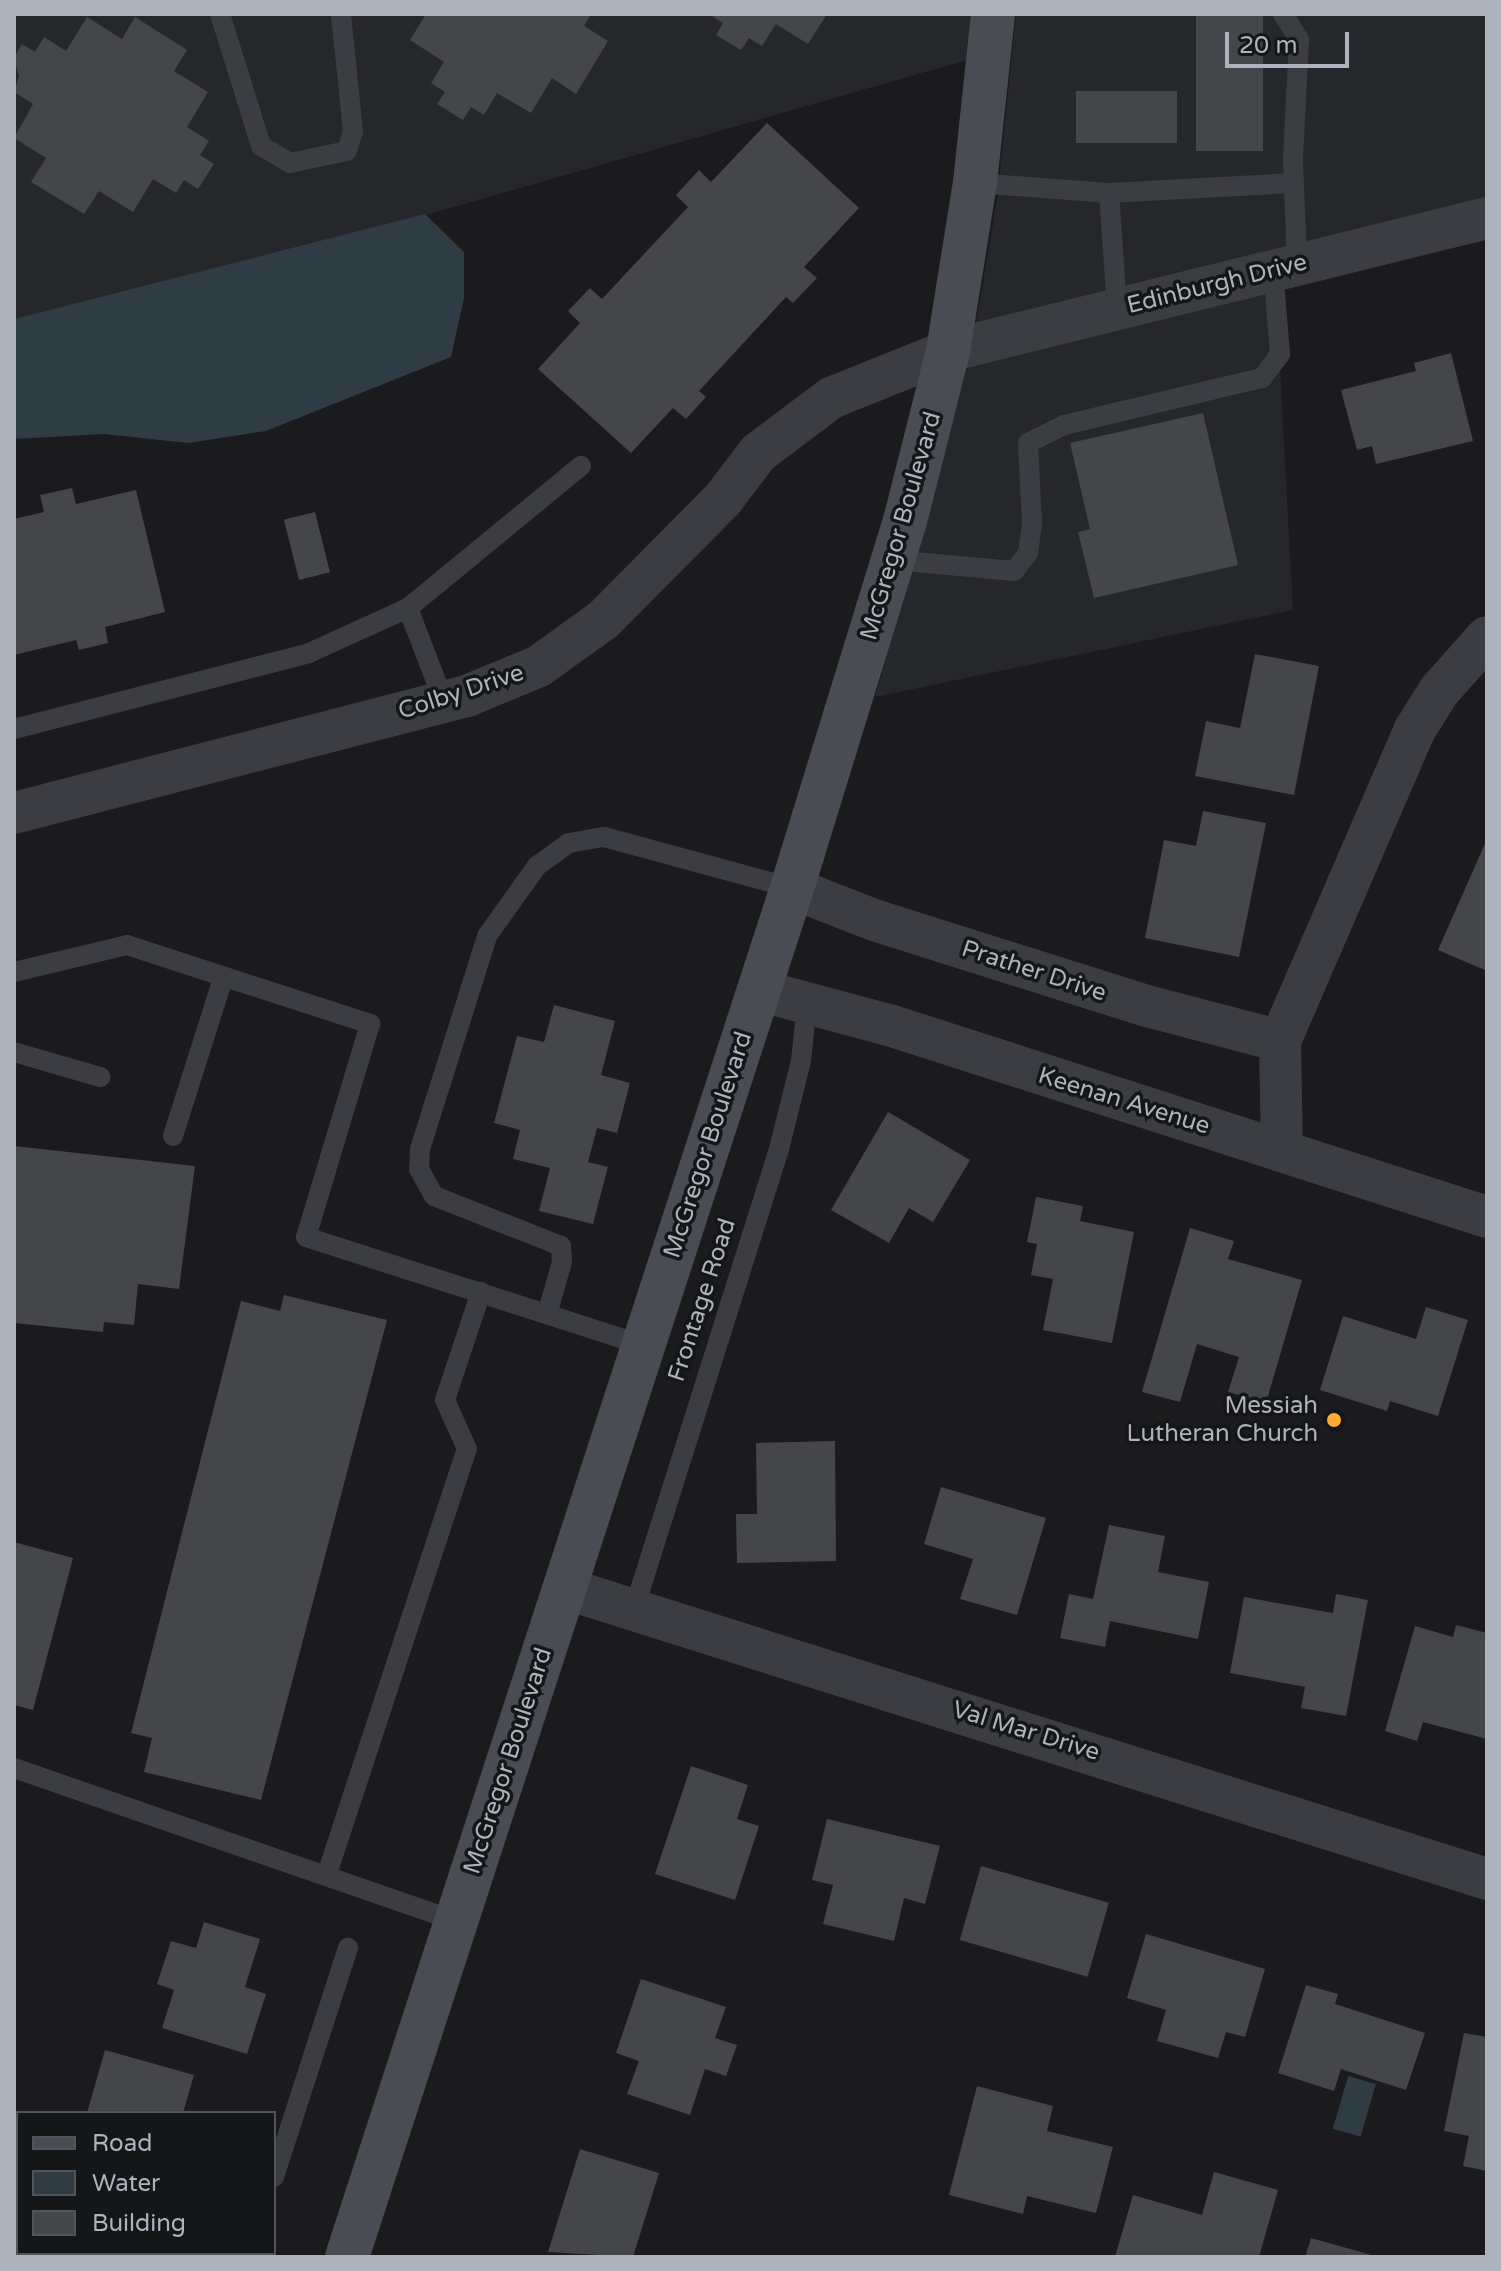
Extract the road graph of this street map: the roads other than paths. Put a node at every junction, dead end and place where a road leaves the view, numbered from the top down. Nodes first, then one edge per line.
1 (220, 14) edge
2 (341, 14) edge
3 (993, 14) edge
4 (1283, 14) edge
5 (975, 183) junction
6 (1294, 183) junction
7 (1109, 193) junction
8 (1487, 218) edge
9 (1285, 267) junction
10 (1117, 308) junction
11 (948, 351) junction
12 (581, 466) dead end
13 (893, 560) junction
14 (408, 608) junction
15 (1487, 637) edge
16 (444, 702) junction
17 (14, 729) edge
18 (14, 813) edge
19 (792, 888) junction
20 (14, 972) edge
21 (223, 978) junction
22 (758, 990) junction
23 (807, 1004) junction
24 (1280, 1041) junction
25 (14, 1052) edge
26 (100, 1077) dead end
27 (173, 1136) dead end
28 (1282, 1149) junction
29 (1487, 1217) edge
30 (481, 1292) junction
31 (547, 1314) junction
32 (643, 1345) junction
33 (564, 1588) junction
34 (634, 1609) junction
35 (14, 1768) edge
36 (327, 1874) junction
37 (1487, 1879) edge
38 (456, 1921) junction
39 (348, 1948) dead end
40 (276, 2171) edge
41 (347, 2257) edge

1 - 2 lane
3 - 5 main road, McGregor Boulevard
4 - 6 lane
5 - 7 lane
5 - 11 main road, McGregor Boulevard
6 - 7 lane
6 - 9 lane
7 - 10 lane
8 - 9 street, Edinburgh Drive
9 - 10 street, Edinburgh Drive
9 - 13 lane
10 - 11 street, Edinburgh Drive
11 - 13 main road, McGregor Boulevard
11 - 16 street, Colby Drive
12 - 14 lane
13 - 19 main road, McGregor Boulevard
14 - 16 lane
14 - 17 lane
15 - 24 street
16 - 18 street, Colby Drive
19 - 22 main road, McGregor Boulevard
19 - 24 street, Prather Drive
19 - 31 lane
20 - 21 lane
21 - 27 lane
21 - 30 lane
22 - 23 street, Keenan Avenue
22 - 32 main road, McGregor Boulevard
23 - 28 street, Keenan Avenue
23 - 34 lane, Frontage Road
24 - 28 street
25 - 26 lane
28 - 29 street, Keenan Avenue
30 - 31 lane
30 - 36 lane
31 - 32 lane
32 - 33 main road, McGregor Boulevard
33 - 34 street, Val Mar Drive
33 - 38 main road, McGregor Boulevard
34 - 37 street, Val Mar Drive
35 - 36 lane
36 - 38 lane
38 - 41 main road, McGregor Boulevard
39 - 40 lane

